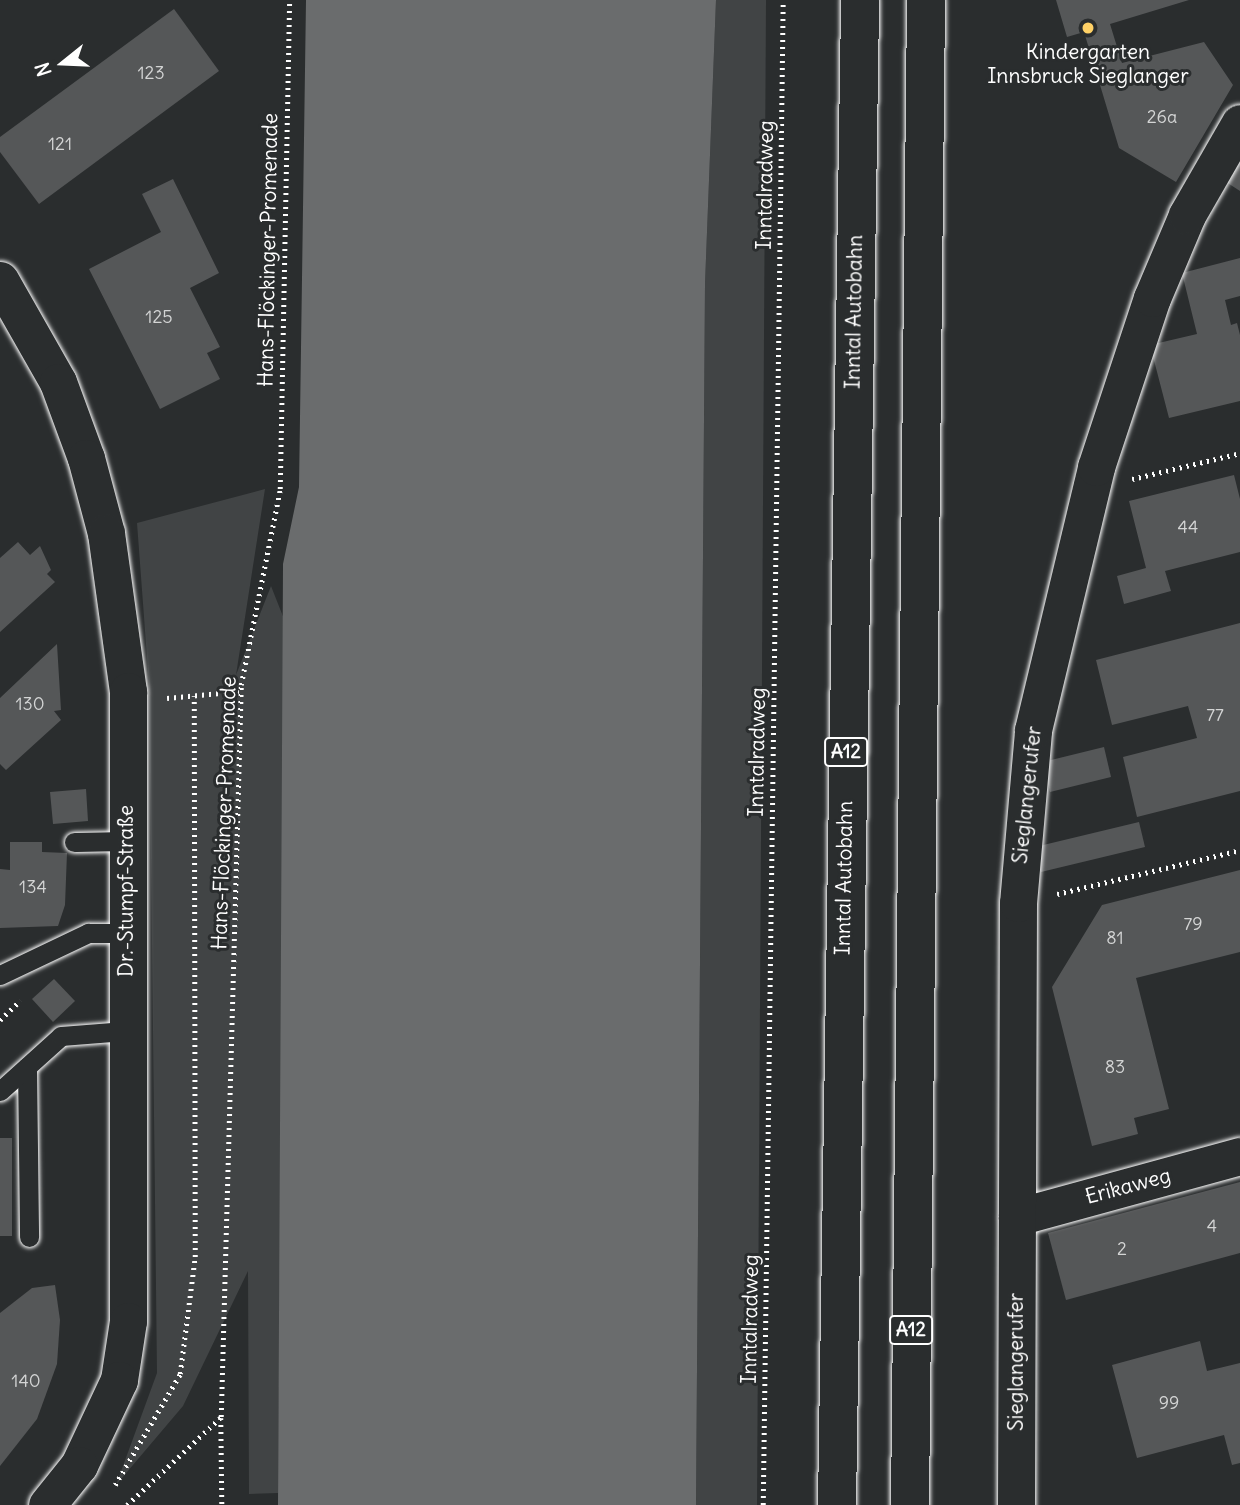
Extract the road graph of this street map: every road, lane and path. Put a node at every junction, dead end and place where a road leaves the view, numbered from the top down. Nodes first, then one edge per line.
1 (289, 0) edge
2 (783, 0) edge
3 (860, 0) edge
4 (926, 0) edge
5 (1240, 123) edge
6 (0, 280) edge
7 (1240, 453) edge
8 (1096, 467) junction
9 (242, 691) junction
10 (127, 841) junction
11 (74, 842) dead end
12 (1240, 850) edge
13 (1018, 903) junction
14 (126, 933) junction
15 (0, 975) edge
16 (125, 1031) junction
17 (27, 1067) junction
18 (0, 1091) edge
19 (1240, 1156) edge
20 (1017, 1217) junction
21 (29, 1237) dead end
22 (221, 1417) junction
23 (109, 1492) dead end
24 (47, 1505) edge
25 (127, 1505) edge
26 (222, 1505) edge
27 (763, 1505) edge
28 (837, 1505) edge
29 (909, 1505) edge
30 (1016, 1505) edge

1 - 9 path, Hans-Flöckinger-Promenade
2 - 27 path, Inntalradweg
3 - 28 highway, Inntal Autobahn / A12
4 - 29 highway, A12
5 - 8 street, Sieglangerufer
6 - 10 street, Dr.-Stumpf-Straße
7 - 8 path
8 - 13 street, Sieglangerufer
9 - 22 path, Hans-Flöckinger-Promenade
9 - 23 path
10 - 11 lane
10 - 14 street, Dr.-Stumpf-Straße
12 - 13 path
13 - 20 street, Sieglangerufer
14 - 15 lane
14 - 16 street, Dr.-Stumpf-Straße
16 - 17 lane
16 - 24 street, Dr.-Stumpf-Straße
17 - 18 lane
17 - 21 lane
19 - 20 street, Erikaweg
20 - 30 street, Sieglangerufer
22 - 25 path
22 - 26 path, Hans-Flöckinger-Promenade

